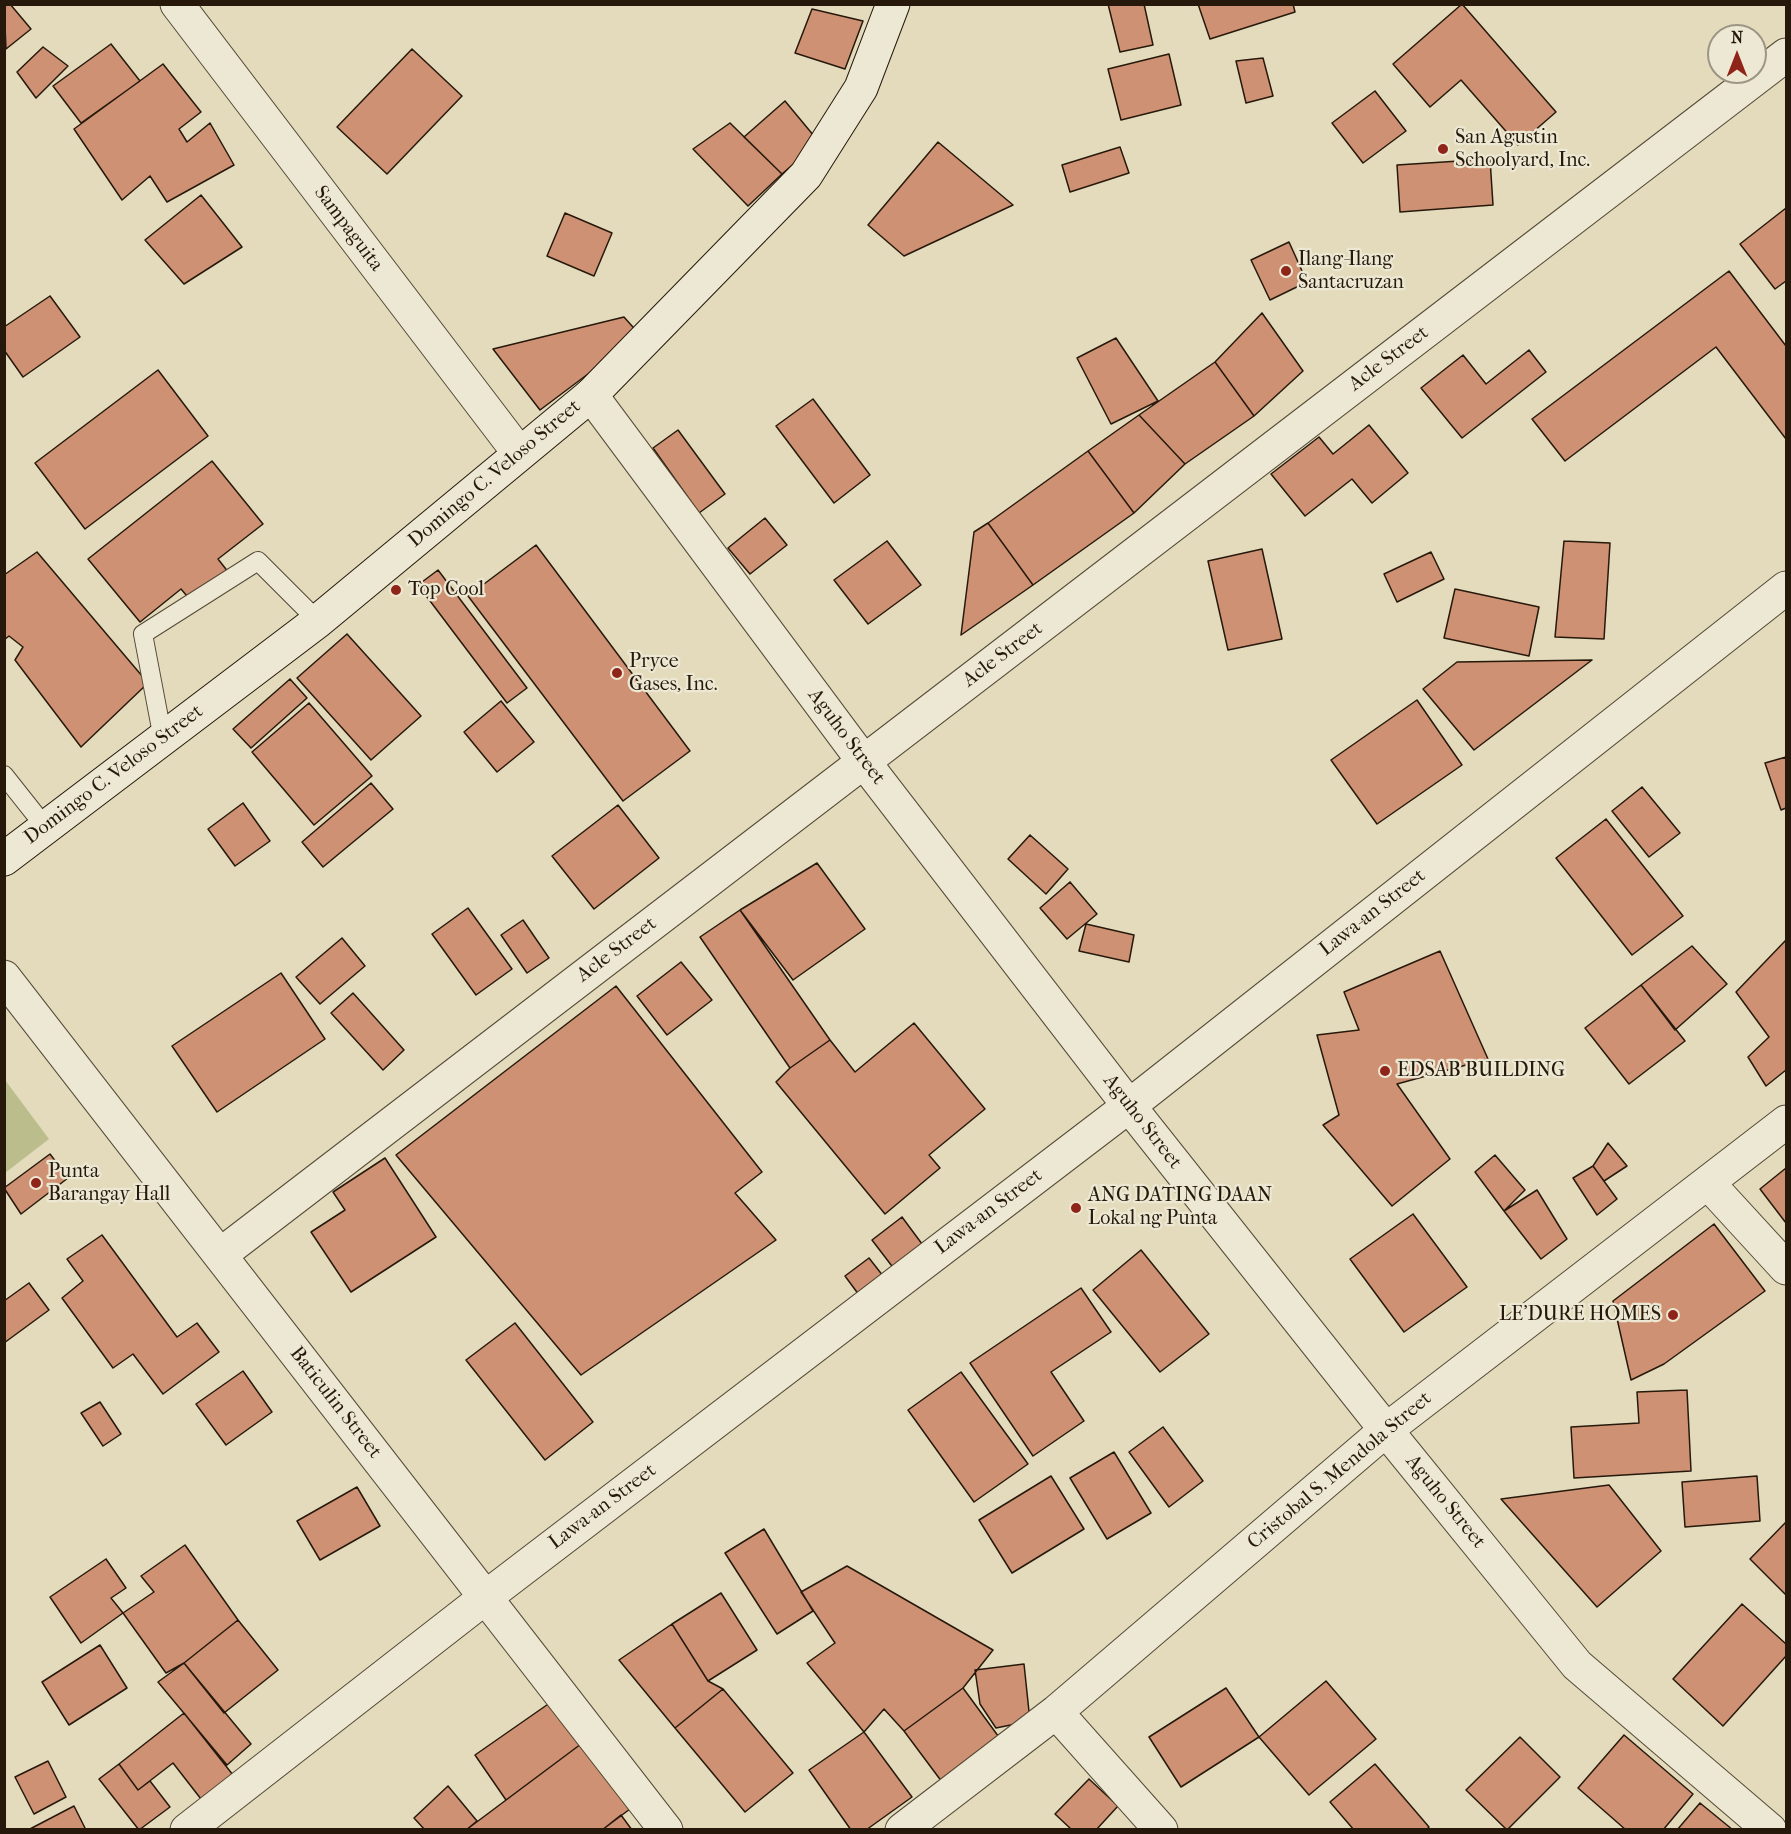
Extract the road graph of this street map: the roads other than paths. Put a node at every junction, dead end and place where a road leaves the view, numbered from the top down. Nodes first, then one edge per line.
1 (177, 4) edge
2 (893, 4) edge
3 (1786, 55) edge
4 (591, 395) junction
5 (519, 453) junction
6 (1786, 588) edge
7 (318, 621) junction
8 (162, 739) junction
9 (864, 762) junction
10 (4, 775) edge
11 (46, 828) junction
12 (4, 859) edge
13 (4, 977) edge
14 (1128, 1106) junction
15 (1786, 1122) edge
16 (1708, 1183) junction
17 (220, 1255) junction
18 (1786, 1268) edge
19 (1386, 1430) junction
20 (486, 1597) junction
21 (1056, 1712) junction
22 (187, 1830) edge
23 (666, 1830) edge
24 (902, 1830) edge
25 (1161, 1830) edge
26 (1770, 1830) edge

1 - 5 street, Sampaguita
2 - 4 street, Domingo C. Veloso Street
3 - 9 street, Acle Street
4 - 5 street, Domingo C. Veloso Street
4 - 9 street, Aguho Street
5 - 7 street, Domingo C. Veloso Street
6 - 14 street, Lawa-an Street
7 - 8 street, Domingo C. Veloso Street
7 - 8 lane
8 - 11 street, Domingo C. Veloso Street
9 - 14 street, Aguho Street
9 - 17 street, Acle Street
10 - 11 lane
11 - 12 street, Domingo C. Veloso Street
13 - 17 street, Baticulin Street
14 - 19 street, Aguho Street
14 - 20 street, Lawa-an Street
15 - 16 street, Cristobal S. Mendola Street
16 - 18 street
16 - 19 street, Cristobal S. Mendola Street
17 - 20 street, Baticulin Street
19 - 21 street, Cristobal S. Mendola Street
19 - 26 street, Aguho Street
20 - 22 street, Lawa-an Street
20 - 23 street, Baticulin Street
21 - 24 street, Cristobal S. Mendola Street
21 - 25 street

